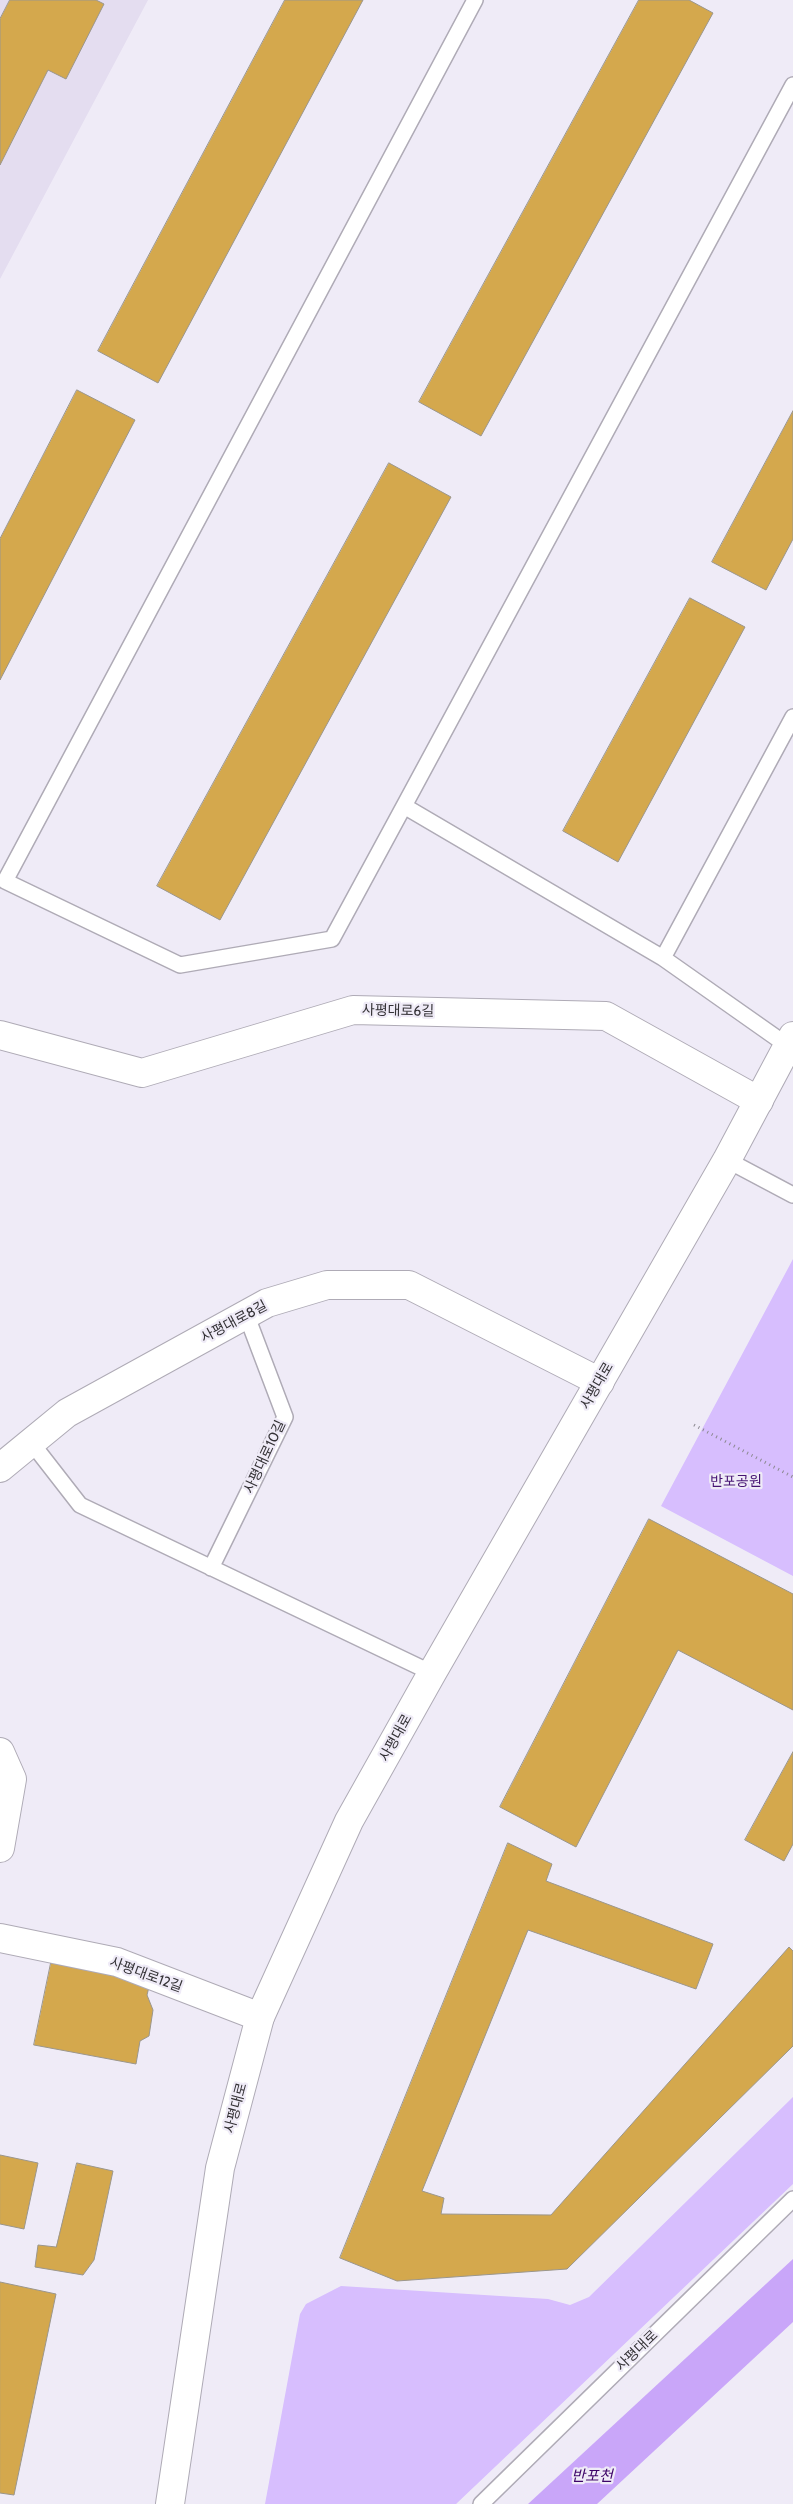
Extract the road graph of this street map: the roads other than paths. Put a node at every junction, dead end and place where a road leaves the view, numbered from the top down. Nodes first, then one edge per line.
1 (475, 0) edge
2 (793, 84) edge
3 (793, 717) edge
4 (404, 806) junction
5 (663, 958) junction
6 (0, 1035) edge
7 (790, 1041) edge
8 (759, 1101) junction
9 (727, 1160) junction
10 (793, 1195) edge
11 (246, 1314) junction
12 (600, 1382) junction
13 (31, 1442) junction
14 (0, 1468) edge
15 (211, 1568) junction
16 (432, 1673) junction
17 (0, 1752) edge
18 (0, 1848) edge
19 (0, 1938) edge
20 (260, 2016) junction
21 (793, 2199) edge
22 (170, 2504) edge
23 (480, 2504) edge

1 - 4 lane
2 - 4 lane
3 - 5 lane
4 - 5 lane
5 - 7 lane
6 - 8 street, 사평대로6길
7 - 8 street, 사평대로
8 - 9 street, 사평대로
9 - 10 lane
9 - 12 street, 사평대로
11 - 12 street, 사평대로8길
11 - 13 street, 사평대로8길
11 - 15 lane, 사평대로10길
12 - 16 street, 사평대로
13 - 14 street, 사평대로8길
13 - 15 lane
15 - 16 lane
16 - 20 street, 사평대로
17 - 18 street
19 - 20 street, 사평대로12길
20 - 22 street, 사평대로
21 - 23 lane, 사평대로

